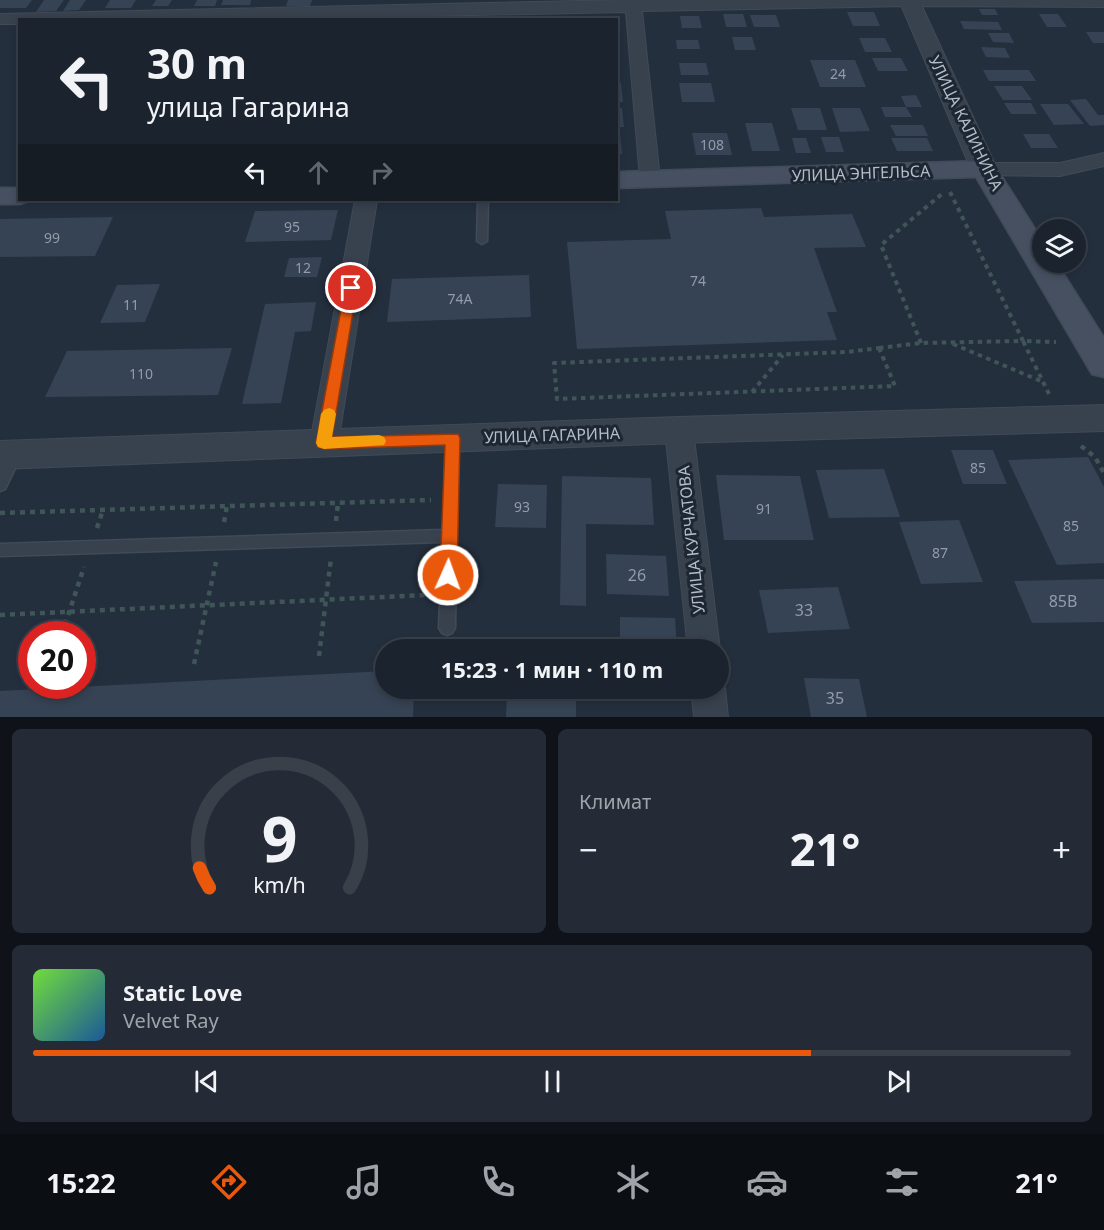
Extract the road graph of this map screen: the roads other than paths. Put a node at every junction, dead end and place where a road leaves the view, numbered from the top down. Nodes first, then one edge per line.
1 (909, 1) edge
2 (1104, 2) edge
3 (633, 3) edge
4 (404, 16) edge
5 (180, 18) edge
6 (0, 19) edge
7 (18, 19) edge
8 (1104, 159) edge
9 (984, 169) junction
10 (650, 179) junction
11 (618, 180) edge
12 (0, 196) edge
13 (18, 196) edge
14 (366, 201) edge
15 (483, 201) edge
16 (482, 241) dead end
17 (1098, 356) edge
18 (1104, 418) edge
19 (679, 430) junction
20 (453, 438) junction
21 (324, 443) junction
22 (7, 455) edge
23 (0, 485) edge
24 (450, 536) junction
25 (0, 550) edge
26 (447, 628) dead end
27 (703, 639) edge
28 (709, 699) edge
29 (711, 717) edge

1 - 2 street
1 - 3 street
1 - 9 street, УЛИЦА КАЛИНИНА
3 - 4 street
3 - 10 street
4 - 5 street
6 - 7 street
8 - 9 street, УЛИЦА ЭНГЕЛЬСА
9 - 10 main road, УЛИЦА ЭНГЕЛЬСА
9 - 17 main road, УЛИЦА КАЛИНИНА
10 - 11 main road, УЛИЦА ЭНГЕЛЬСА
12 - 13 main road
14 - 21 street
15 - 16 lane
18 - 19 street, УЛИЦА ГАГАРИНА
19 - 20 street, УЛИЦА ГАГАРИНА
19 - 27 street, УЛИЦА КУРЧАТОВА
20 - 21 street, УЛИЦА ГАГАРИНА
20 - 24 lane
21 - 22 street, УЛИЦА ГАГАРИНА
22 - 23 lane
24 - 25 lane
24 - 26 lane
28 - 29 street

